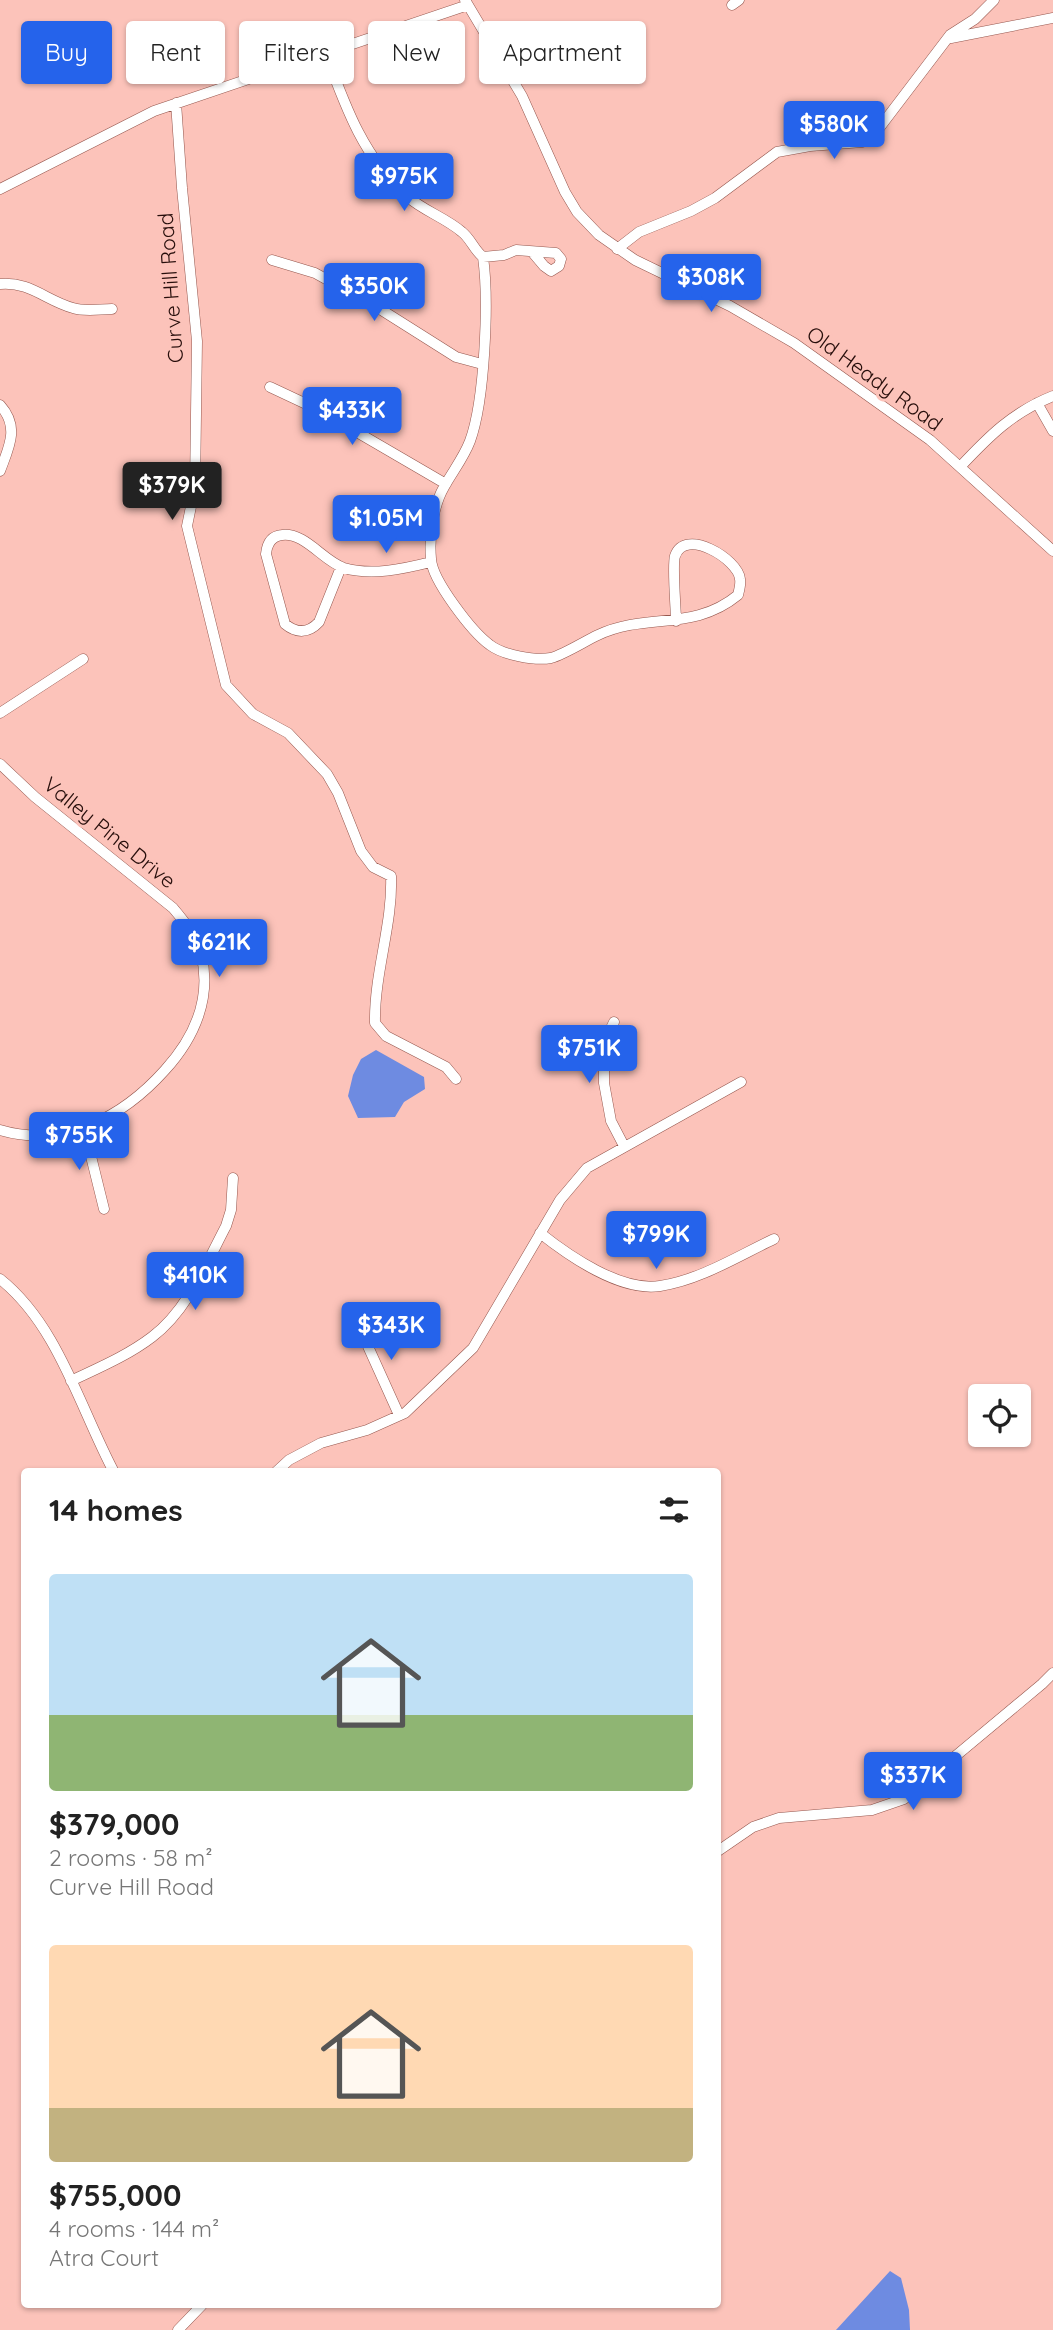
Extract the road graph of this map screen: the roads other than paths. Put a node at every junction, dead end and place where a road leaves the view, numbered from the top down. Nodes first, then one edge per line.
1 (995, 0) edge
2 (466, 3) edge
3 (1053, 18) edge
4 (947, 39) junction
5 (354, 44) edge
6 (239, 82) edge
7 (338, 84) edge
8 (176, 103) junction
9 (0, 189) edge
10 (617, 249) junction
11 (533, 253) dead end
12 (483, 257) junction
13 (272, 260) dead end
14 (0, 284) edge
15 (112, 309) dead end
16 (482, 364) junction
17 (270, 387) dead end
18 (1053, 396) edge
19 (1037, 403) junction
20 (0, 405) edge
21 (1053, 431) edge
22 (960, 467) junction
23 (0, 471) edge
24 (446, 484) junction
25 (1053, 551) edge
26 (431, 562) junction
27 (341, 567) junction
28 (676, 621) junction
29 (83, 659) dead end
30 (0, 713) edge
31 (0, 764) edge
32 (614, 1023) dead end
33 (456, 1079) dead end
34 (741, 1082) dead end
35 (84, 1128) junction
36 (0, 1130) edge
37 (624, 1146) junction
38 (233, 1178) dead end
39 (104, 1209) dead end
40 (540, 1233) junction
41 (774, 1239) dead end
42 (0, 1279) edge
43 (357, 1322) dead end
44 (71, 1381) junction
45 (399, 1415) junction
46 (112, 1468) edge
47 (280, 1468) edge
48 (1053, 1673) edge
49 (721, 1849) edge
50 (199, 2308) edge
51 (178, 2330) edge

1 - 4 street
2 - 5 street
2 - 10 street, Old Heady Road
3 - 4 street
4 - 10 street
6 - 8 street
7 - 12 street
8 - 9 street
8 - 33 street, Curve Hill Road
10 - 22 street, Old Heady Road
11 - 12 street
12 - 16 street
13 - 16 street
14 - 15 street
16 - 24 street
17 - 24 street
18 - 19 street
19 - 21 street
19 - 22 street
20 - 23 street
22 - 25 street, Old Heady Road
24 - 26 street
26 - 27 street
26 - 28 street
27 - 27 street
28 - 28 street
29 - 30 street
31 - 35 street, Valley Pine Drive
32 - 37 street
34 - 37 street
35 - 36 street, Valley Pine Drive
35 - 39 street
37 - 40 street
38 - 44 street
40 - 41 street
40 - 45 street
42 - 44 street
43 - 45 street
44 - 46 street
45 - 47 street
48 - 49 street
50 - 51 street

